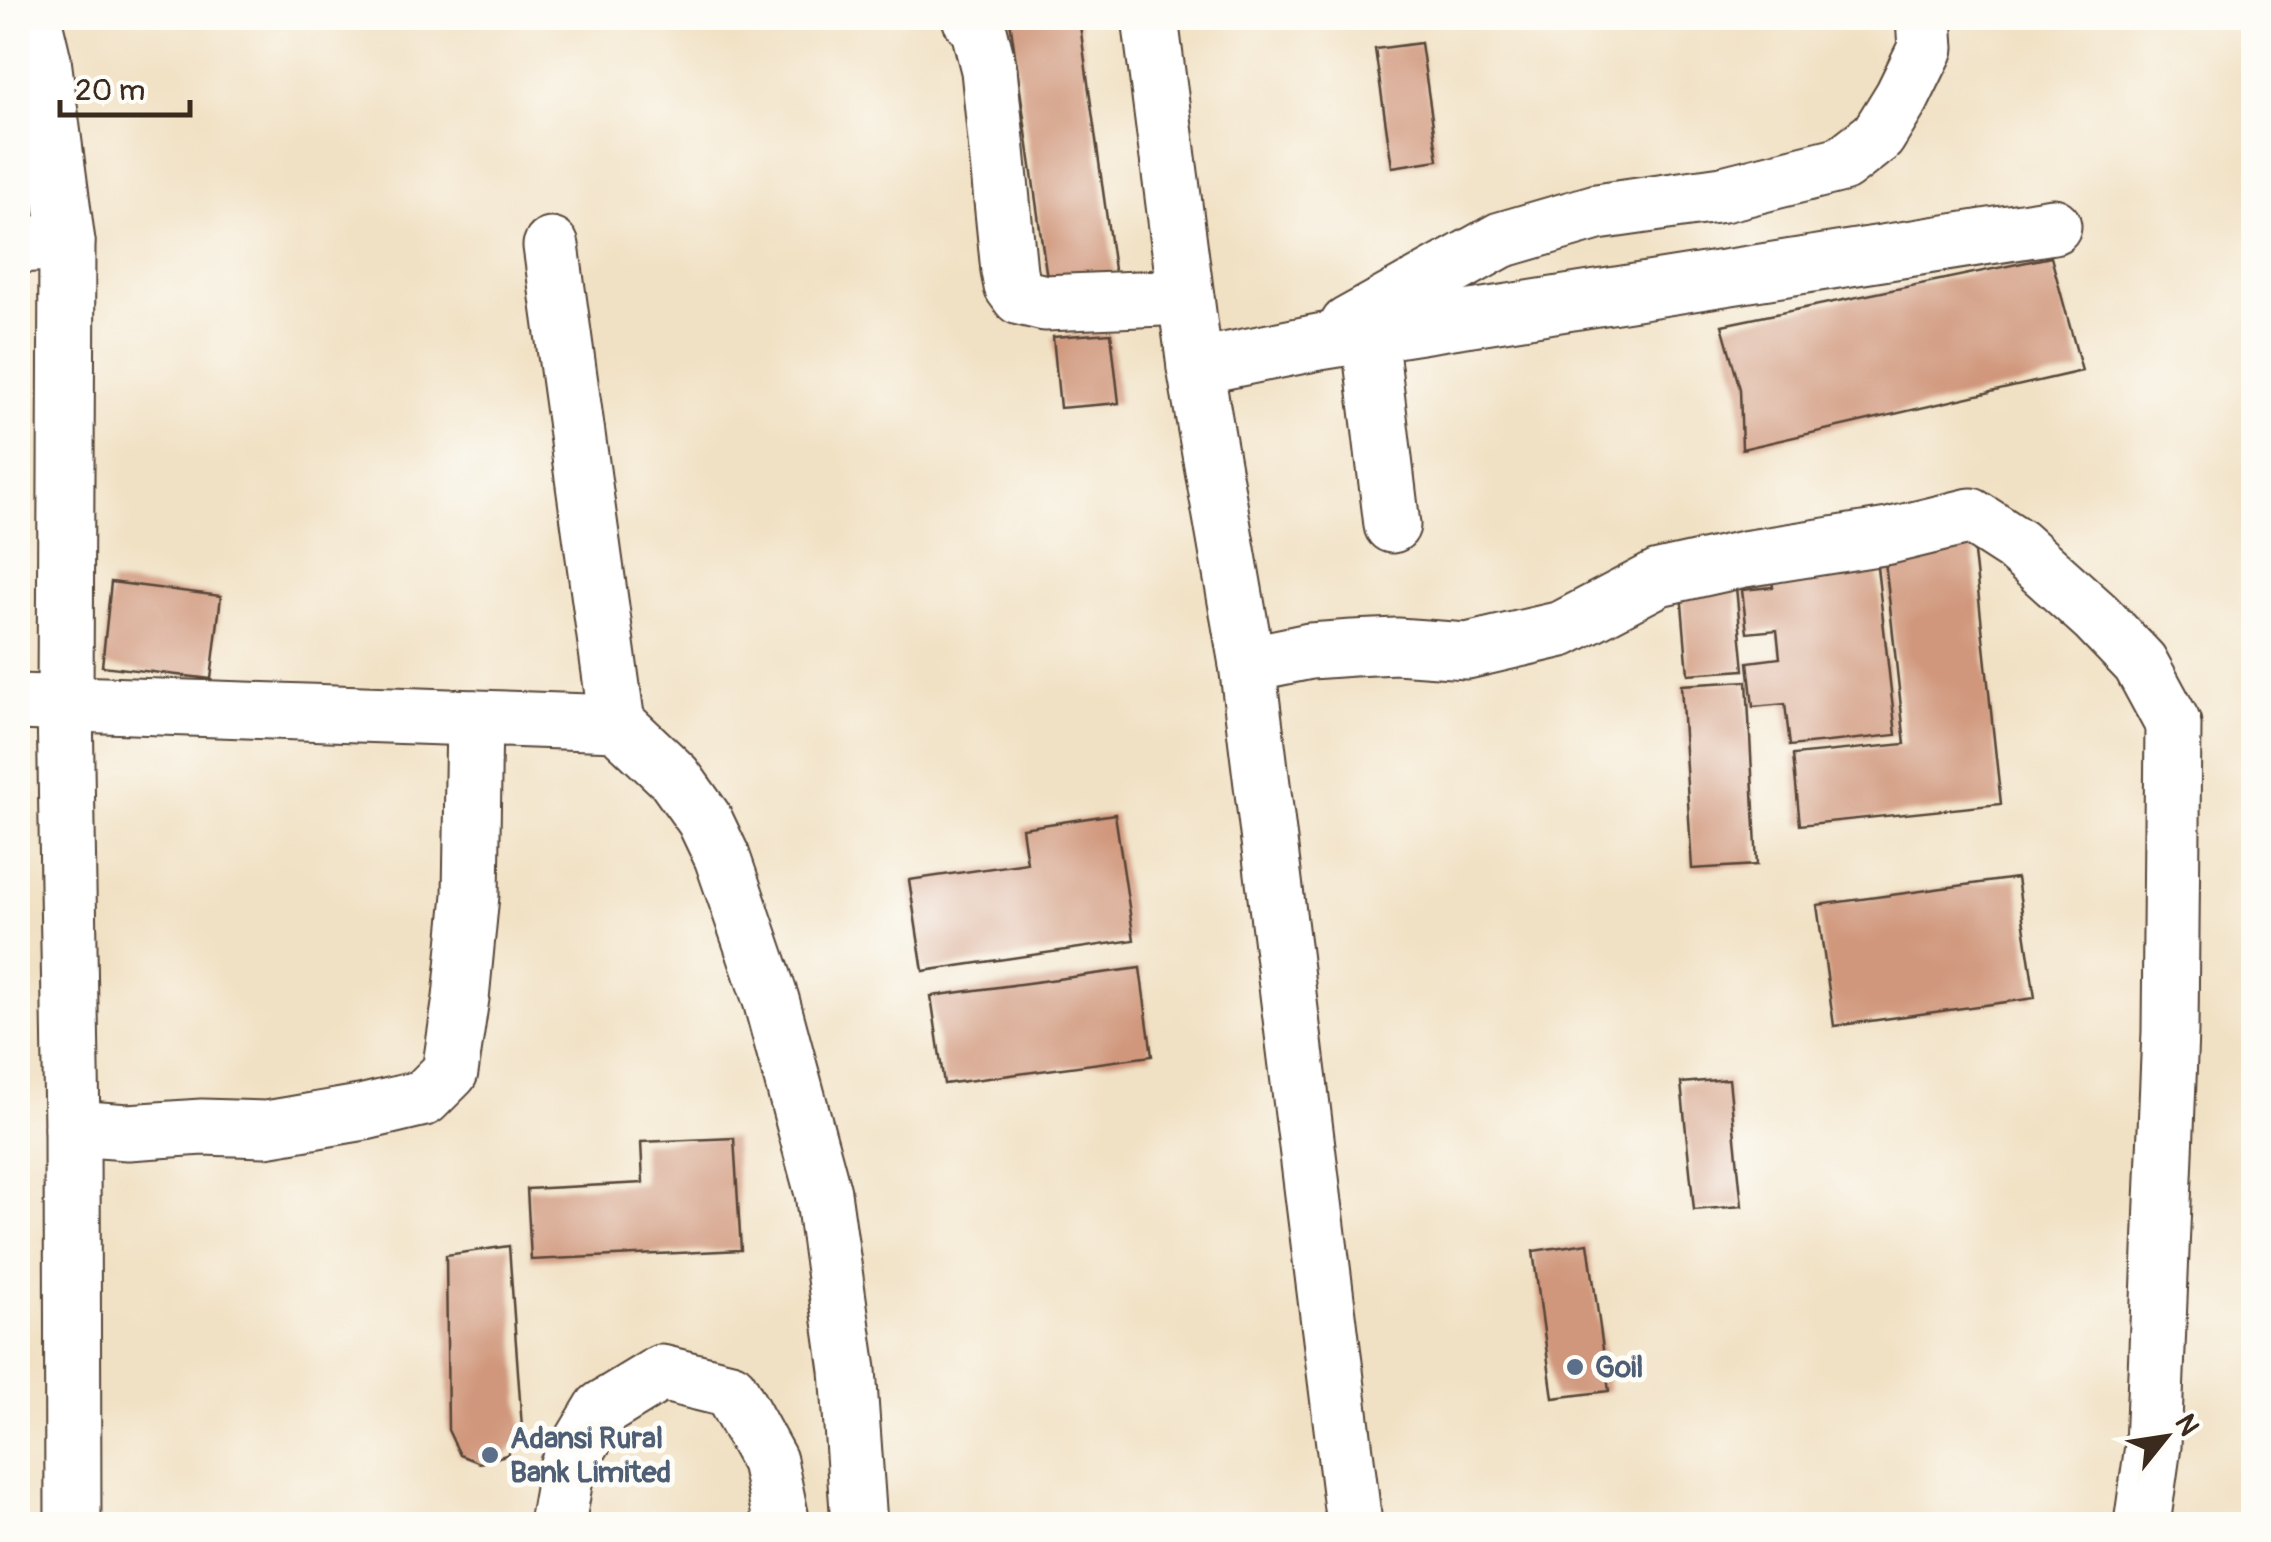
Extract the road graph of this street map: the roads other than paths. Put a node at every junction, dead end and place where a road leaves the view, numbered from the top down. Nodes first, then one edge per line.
1 (33, 18) edge
2 (970, 18) edge
3 (1150, 18) edge
4 (1924, 18) edge
5 (2053, 226) dead end
6 (42, 244) edge
7 (551, 246) dead end
8 (1186, 297) junction
9 (1344, 338) junction
10 (1195, 366) junction
11 (1392, 524) dead end
12 (1247, 664) junction
13 (41, 703) edge
14 (474, 718) junction
15 (617, 722) junction
16 (72, 1128) junction
17 (73, 1524) edge
18 (557, 1524) edge
19 (782, 1524) edge
20 (859, 1524) edge
21 (1354, 1524) edge
22 (2142, 1524) edge

1 - 6 street
2 - 8 street
3 - 8 street
4 - 9 street
5 - 9 street
6 - 13 street
7 - 15 street
8 - 10 street
9 - 10 street
9 - 11 street
10 - 12 street
12 - 21 street
12 - 22 street
13 - 14 street
13 - 16 street
14 - 15 street
14 - 16 street
15 - 20 street
16 - 17 street
18 - 19 street

